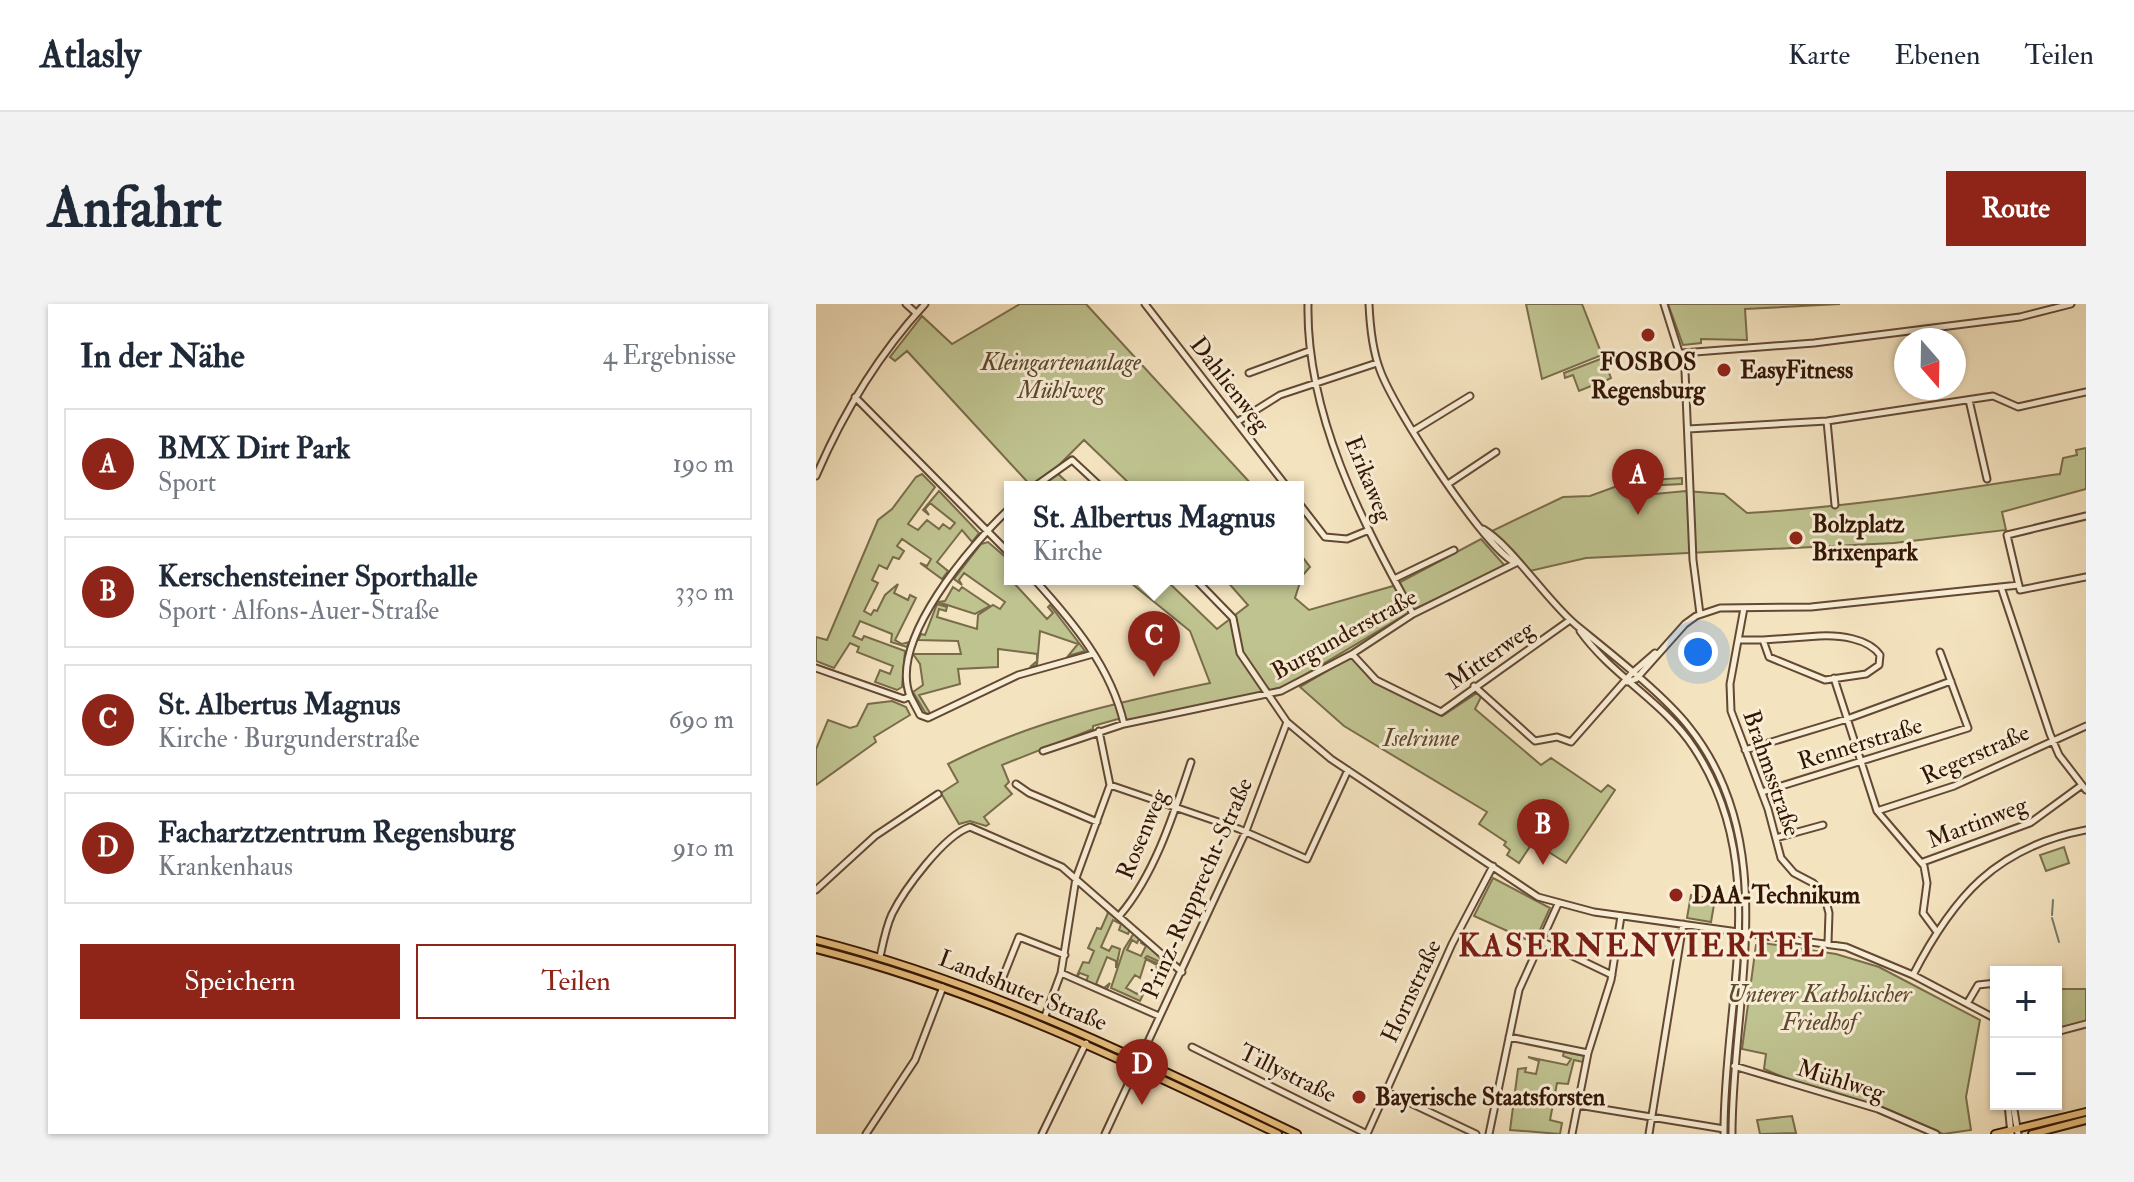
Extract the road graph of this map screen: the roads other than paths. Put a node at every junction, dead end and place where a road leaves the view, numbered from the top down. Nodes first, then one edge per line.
1 (906, 304) edge
2 (925, 304) edge
3 (1145, 304) edge
4 (1308, 304) edge
5 (1369, 304) edge
6 (1664, 304) edge
7 (2071, 304) edge
8 (916, 313) junction
9 (1309, 351) junction
10 (1682, 353) junction
11 (1377, 363) junction
12 (1249, 373) dead end
13 (1314, 384) junction
14 (2086, 392) edge
15 (1470, 396) dead end
16 (855, 397) junction
17 (1969, 400) junction
18 (1827, 421) junction
19 (1237, 422) junction
20 (1688, 429) junction
21 (1413, 431) junction
22 (1496, 452) dead end
23 (816, 476) edge
24 (1987, 479) dead end
25 (1042, 481) edge
26 (1095, 481) edge
27 (1282, 481) edge
28 (1448, 484) junction
29 (1835, 505) dead end
30 (1304, 510) edge
31 (1004, 514) edge
32 (2086, 516) edge
33 (1369, 530) junction
34 (987, 531) junction
35 (1004, 548) edge
36 (1454, 550) dead end
37 (1516, 563) junction
38 (2086, 577) edge
39 (1394, 579) junction
40 (1039, 585) edge
41 (1201, 585) edge
42 (2019, 585) junction
43 (2002, 590) junction
44 (1744, 608) junction
45 (1413, 614) junction
46 (1700, 614) junction
47 (1570, 620) junction
48 (1578, 627) junction
49 (1739, 640) junction
50 (1763, 640) junction
51 (1940, 652) dead end
52 (1093, 654) junction
53 (1352, 654) junction
54 (816, 668) edge
55 (1634, 676) junction
56 (1834, 678) junction
57 (1951, 681) junction
58 (1627, 682) junction
59 (1474, 686) junction
60 (910, 696) junction
61 (1268, 696) junction
62 (1847, 719) junction
63 (1287, 722) junction
64 (1124, 724) junction
65 (2086, 726) edge
66 (1099, 731) junction
67 (2052, 739) junction
68 (1745, 750) junction
69 (1043, 751) dead end
70 (1191, 762) dead end
71 (1862, 763) junction
72 (1348, 770) junction
73 (1016, 784) dead end
74 (1110, 785) junction
75 (2084, 788) edge
76 (1762, 792) junction
77 (938, 794) dead end
78 (1176, 807) junction
79 (1877, 811) junction
80 (1097, 822) junction
81 (1823, 825) dead end
82 (2086, 830) edge
83 (1246, 831) junction
84 (1776, 838) junction
85 (1922, 862) junction
86 (1493, 866) junction
87 (1076, 878) junction
88 (816, 890) edge
89 (1558, 904) junction
90 (1120, 915) junction
91 (1621, 916) junction
92 (1683, 924) junction
93 (1745, 931) junction
94 (1937, 932) junction
95 (816, 940) edge
96 (1541, 941) junction
97 (1828, 943) junction
98 (816, 949) edge
99 (1065, 955) junction
100 (880, 957) junction
101 (1182, 972) junction
102 (1061, 973) junction
103 (1612, 975) junction
104 (1913, 975) junction
105 (1003, 977) dead end
106 (945, 982) junction
107 (1990, 984) edge
108 (1968, 1002) junction
109 (1990, 1015) edge
110 (1045, 1016) junction
111 (1159, 1016) junction
112 (2086, 1024) edge
113 (2062, 1030) edge
114 (1509, 1037) junction
115 (1086, 1043) junction
116 (1192, 1047) dead end
117 (1588, 1053) junction
118 (1139, 1059) junction
119 (1734, 1066) junction
120 (1136, 1067) junction
121 (1387, 1092) junction
122 (1578, 1105) junction
123 (2011, 1110) edge
124 (2086, 1112) edge
125 (1651, 1117) junction
126 (2086, 1120) edge
127 (2014, 1131) edge
128 (1724, 1132) edge
129 (866, 1134) edge
130 (1042, 1134) edge
131 (1105, 1134) edge
132 (1278, 1134) edge
133 (1297, 1134) edge
134 (1367, 1134) edge
135 (1476, 1134) edge
136 (1489, 1134) edge
137 (1572, 1134) edge
138 (1649, 1134) edge
139 (1732, 1134) edge
140 (1936, 1134) edge
141 (1995, 1134) edge
142 (2032, 1134) edge

1 - 8 street
2 - 8 street
3 - 19 street, Dahlienweg
4 - 9 street, Erikaweg
5 - 11 street
6 - 10 street
7 - 10 street
8 - 16 street
9 - 12 street
9 - 13 street, Erikaweg
10 - 20 street
11 - 13 street
11 - 21 street
13 - 19 street
13 - 33 street, Erikaweg
14 - 17 street
15 - 21 street
16 - 23 street
16 - 34 street
17 - 18 street
17 - 24 street
18 - 20 street
18 - 29 street
19 - 27 street, Dahlienweg
20 - 46 street
21 - 28 street
22 - 28 street
25 - 26 street
28 - 37 street
30 - 33 street
31 - 34 street
32 - 42 street
33 - 39 street, Erikaweg
34 - 35 street
34 - 60 street
36 - 39 street
37 - 45 street, Burgunderstraße
37 - 47 street
38 - 42 street
39 - 45 street, Erikaweg
40 - 52 street
41 - 61 street
42 - 43 street
43 - 44 street
43 - 67 street
44 - 46 street
44 - 49 street, Brahmsstraße
45 - 53 street, Burgunderstraße
46 - 55 street
47 - 48 street
47 - 59 street, Mitterweg
48 - 55 street
48 - 58 street
49 - 50 street
49 - 68 street, Brahmsstraße
50 - 56 street
50 - 56 street
51 - 57 street
52 - 60 street
52 - 64 street
53 - 59 street, Mitterweg
53 - 61 street, Burgunderstraße
54 - 60 street
55 - 58 street
55 - 93 street
56 - 62 street
57 - 62 street
57 - 71 street, Rennerstraße
58 - 59 street
58 - 93 street
61 - 63 street
61 - 64 street, Burgunderstraße
62 - 68 street
62 - 71 street
63 - 72 street
63 - 83 street, Prinz-Rupprecht-Straße
64 - 66 street, Burgunderstraße
65 - 67 street, Regerstraße
66 - 69 street, Burgunderstraße
66 - 74 street
67 - 75 street
67 - 79 street, Regerstraße
68 - 76 street, Brahmsstraße
70 - 78 street, Rosenweg
71 - 76 street, Rennerstraße
71 - 79 street
72 - 83 street
72 - 86 street
73 - 80 street
74 - 78 street
74 - 80 street
75 - 85 street, Martinweg
76 - 84 street, Brahmsstraße
77 - 88 street
78 - 83 street
78 - 90 street, Rosenweg
79 - 85 street
80 - 87 street
81 - 84 street
82 - 94 street
83 - 101 street, Prinz-Rupprecht-Straße
84 - 97 street, Brahmsstraße
85 - 94 street
86 - 89 street
86 - 121 street, Hornstraße
87 - 90 street
87 - 99 street
87 - 100 street
89 - 91 street
89 - 96 street
90 - 101 street
91 - 92 street
91 - 103 street
92 - 93 street
92 - 125 street
93 - 97 street
93 - 119 street
93 - 128 street
94 - 104 street
95 - 100 main road, Landshuter Straße
96 - 103 street
96 - 114 street
97 - 104 street
98 - 106 main road, Landshuter Straße
99 - 102 street
99 - 105 street
100 - 106 main road, Landshuter Straße
101 - 111 street, Prinz-Rupprecht-Straße
102 - 110 street
102 - 111 street
103 - 117 street
104 - 108 street
106 - 110 main road, Landshuter Straße
106 - 115 main road, Landshuter Straße
106 - 129 street
107 - 108 street
108 - 109 street
110 - 118 main road, Landshuter Straße
111 - 118 street, Prinz-Rupprecht-Straße
112 - 113 street
114 - 117 street
114 - 136 street
115 - 120 main road, Landshuter Straße
115 - 130 street
116 - 134 street, Tillystraße
117 - 122 street
118 - 120 street, Prinz-Rupprecht-Straße
118 - 133 main road, Landshuter Straße
119 - 139 street
119 - 140 street, Mühlweg
120 - 131 street, Prinz-Rupprecht-Straße
120 - 132 main road, Landshuter Straße
121 - 134 street, Hornstraße
121 - 135 street
122 - 125 street
122 - 137 street
123 - 127 street
124 - 127 main road
125 - 128 street
125 - 138 street
126 - 142 main road
127 - 141 main road

